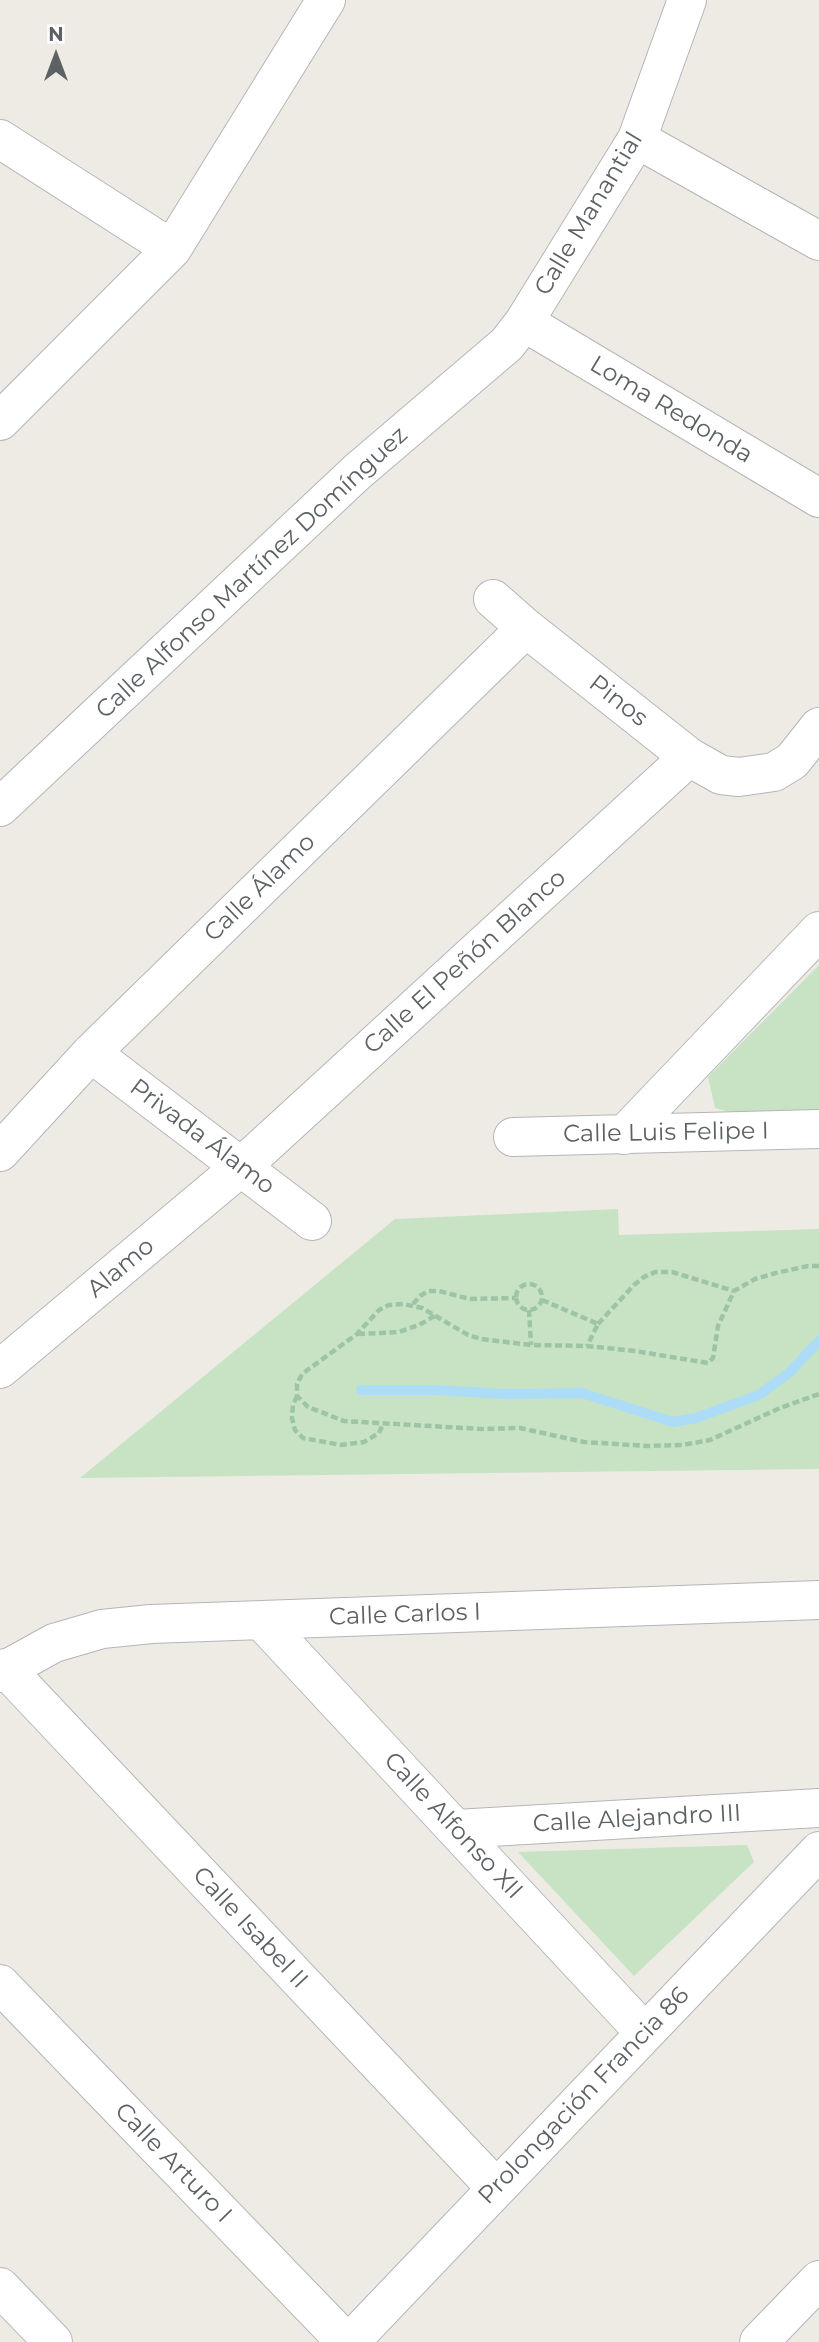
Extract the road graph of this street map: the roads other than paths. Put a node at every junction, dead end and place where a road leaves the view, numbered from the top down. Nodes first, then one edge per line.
1 (326, 0) edge
2 (687, 0) edge
3 (0, 139) edge
4 (637, 139) junction
5 (819, 241) edge
6 (172, 249) junction
7 (516, 333) junction
8 (0, 421) edge
9 (819, 498) edge
10 (493, 599) dead end
11 (526, 628) junction
12 (819, 727) edge
13 (689, 757) junction
14 (0, 807) edge
15 (819, 931) edge
16 (91, 1053) junction
17 (819, 1129) edge
18 (624, 1135) junction
19 (513, 1137) dead end
20 (0, 1152) edge
21 (242, 1166) junction
22 (312, 1221) dead end
23 (3, 1360) edge
24 (819, 1600) edge
25 (261, 1620) junction
26 (3, 1670) edge
27 (819, 1808) edge
28 (456, 1829) junction
29 (819, 1851) edge
30 (0, 1984) edge
31 (645, 2033) junction
32 (496, 2188) junction
33 (819, 2280) edge
34 (0, 2287) edge
35 (53, 2342) edge
36 (348, 2342) edge
37 (759, 2342) edge

1 - 6 street
2 - 4 street, Calle Manantial
3 - 6 street
4 - 5 street
4 - 7 street, Calle Manantial
6 - 8 street
7 - 9 street, Loma Redonda
7 - 14 street, Calle Alfonso Martínez Domínguez
10 - 11 street, Pinos
11 - 13 street, Pinos
11 - 16 street, Calle Álamo
12 - 13 street, Pinos
13 - 21 street, Calle El Peñón Blanco
15 - 18 street
16 - 20 street, Calle Álamo
16 - 21 street, Privada Álamo
17 - 18 street, Calle Luis Felipe I
18 - 19 street, Calle Luis Felipe I
21 - 22 street, Privada Álamo
21 - 23 street, Alamo
24 - 25 street, Calle Carlos I
25 - 26 street, Calle Carlos I
25 - 28 street, Calle Alfonso XII
26 - 32 street, Calle Isabel II
27 - 28 street, Calle Alejandro III
28 - 31 street, Calle Alfonso XII
29 - 31 street, Prolongación Francia 86
30 - 36 street, Calle Arturo I
31 - 32 street, Prolongación Francia 86
32 - 36 street, Prolongación Francia 86
33 - 37 street
34 - 35 street

